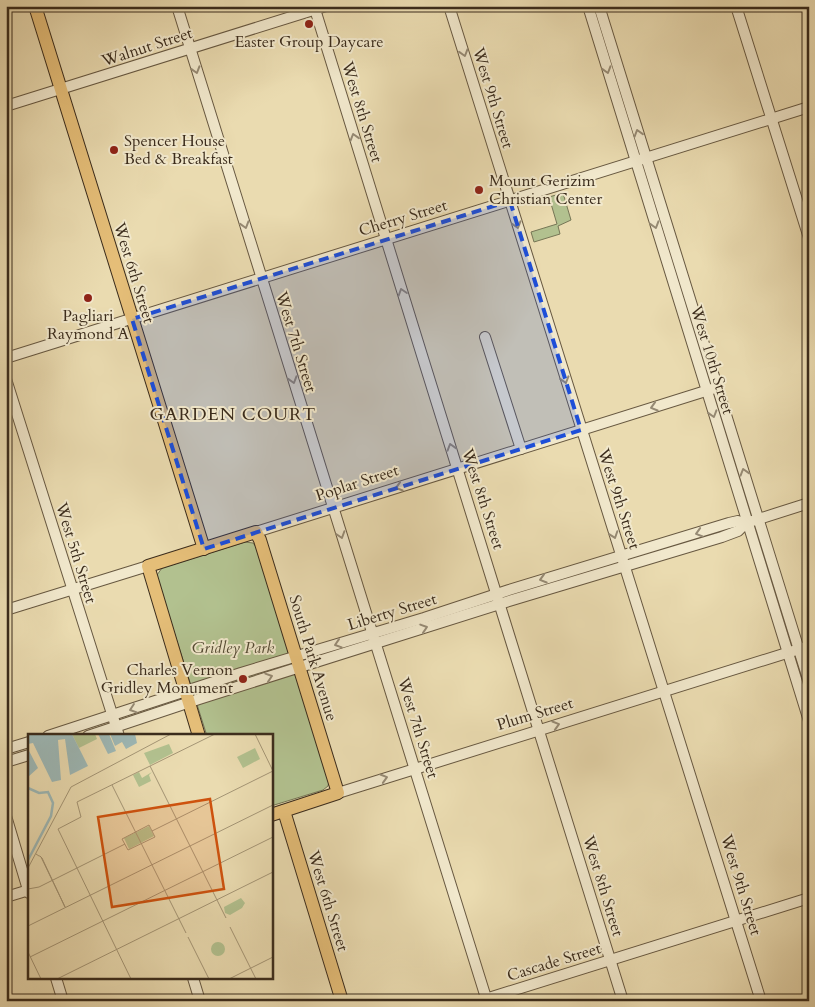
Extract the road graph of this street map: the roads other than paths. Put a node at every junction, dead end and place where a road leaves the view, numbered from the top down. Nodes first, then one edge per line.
1 (34, 6) edge
2 (177, 6) edge
3 (326, 6) edge
4 (449, 6) edge
5 (588, 6) edge
6 (599, 6) edge
7 (736, 6) edge
8 (314, 8) edge
9 (605, 45) junction
10 (190, 49) junction
11 (60, 90) junction
12 (6, 106) edge
13 (809, 108) edge
14 (771, 119) junction
15 (640, 160) junction
16 (510, 201) junction
17 (809, 238) edge
18 (385, 239) junction
19 (681, 272) junction
20 (670, 276) junction
21 (261, 278) junction
22 (132, 319) junction
23 (485, 337) dead end
24 (6, 358) edge
25 (6, 379) edge
26 (717, 388) junction
27 (706, 391) junction
28 (581, 430) junction
29 (520, 449) junction
30 (458, 469) junction
31 (809, 503) edge
32 (332, 508) junction
33 (758, 519) junction
34 (746, 522) junction
35 (256, 532) junction
36 (204, 549) junction
37 (624, 561) junction
38 (148, 566) junction
39 (72, 589) junction
40 (498, 599) junction
41 (6, 610) edge
42 (373, 638) junction
43 (804, 647) edge
44 (787, 653) junction
45 (298, 662) junction
46 (809, 682) edge
47 (663, 691) junction
48 (188, 697) junction
49 (112, 715) junction
50 (809, 722) edge
51 (539, 730) junction
52 (117, 731) edge
53 (54, 734) edge
54 (100, 734) edge
55 (199, 734) edge
56 (28, 742) edge
57 (6, 749) edge
58 (28, 755) edge
59 (6, 762) edge
60 (415, 769) junction
61 (338, 792) junction
62 (277, 813) edge
63 (6, 816) edge
64 (28, 891) edge
65 (6, 897) edge
66 (809, 898) edge
67 (736, 920) junction
68 (611, 960) junction
69 (57, 980) edge
70 (194, 980) edge
71 (484, 1000) edge
72 (63, 1001) edge
73 (200, 1001) edge
74 (342, 1001) edge
75 (624, 1001) edge
76 (761, 1001) edge

1 - 11 main road, West 6th Street
2 - 10 street, West 7th Street
3 - 8 street, Walnut Street
4 -> 16 street, West 9th Street
5 - 9 street, West 10th Street
6 - 9 street, West 10th Street
7 - 14 street
8 - 10 street, Walnut Street
18 -> 8 street, West 8th Street
9 - 15 street, West 10th Street
10 - 11 street, Walnut Street
10 -> 21 street, West 7th Street
11 - 12 street, Walnut Street
11 - 22 main road, West 6th Street
13 - 14 street, Cherry Street
14 - 15 street, Cherry Street
14 - 17 street
15 - 16 street, Cherry Street
15 - 19 street, West 10th Street
15 -> 20 street, West 10th Street
16 - 18 street, Cherry Street
16 -> 28 street, West 9th Street
18 - 21 street, Cherry Street
30 -> 18 street, West 8th Street
19 - 20 street
19 - 26 street, West 10th Street
20 - 27 street, West 10th Street
21 - 22 street, Cherry Street
21 -> 32 street, West 7th Street
22 - 24 street, Cherry Street
22 - 36 main road, West 6th Street
23 - 29 street
25 - 39 street, West 5th Street
26 - 27 street, Poplar Street
33 -> 26 street, West 10th Street
27 -> 28 street, Poplar Street
27 -> 34 street, West 10th Street
28 - 29 street, Poplar Street
28 -> 37 street, West 9th Street
29 - 30 street, Poplar Street
30 -> 32 street, Poplar Street
30 - 40 street, West 8th Street
31 - 33 street, Liberty Street
32 - 35 street, Poplar Street
32 -> 42 street, West 7th Street
33 - 34 street, Liberty Street
33 - 43 street, West 10th Street
34 - 37 street, Liberty Street
34 - 44 street, West 10th Street
35 - 36 main road, Poplar Street
35 - 45 main road, South Park Avenue
36 - 38 main road, Poplar Street
37 - 40 street, Liberty Street
37 - 47 street, West 9th Street
38 - 39 street, Poplar Street
38 - 48 main road
39 - 41 street, Poplar Street
39 - 49 street, West 5th Street
40 - 42 street, Liberty Street
40 - 51 street, West 8th Street
42 - 45 street, Liberty Street
42 - 60 street, West 7th Street
43 - 44 street, Plum Street
43 - 46 street, West 10th Street
44 - 47 street, Plum Street
44 - 50 street, West 10th Street
45 - 48 street, Liberty Street
45 - 61 main road, South Park Avenue
51 -> 47 street, Plum Street
47 - 67 street, West 9th Street
48 -> 49 street, Liberty Street
48 - 52 street, Liberty Street
48 - 55 main road
49 - 52 street, West 5th Street
49 - 53 street, Liberty Street
51 - 60 street, Plum Street
51 - 68 street, West 8th Street
52 - 54 street, Liberty Street
56 - 57 street
58 - 59 street
61 -> 60 street, Plum Street
60 - 71 street, West 7th Street
61 - 62 main road, Plum Street
62 - 74 main road, West 6th Street
63 - 64 street
64 - 65 street
66 - 67 street, Cascade Street
67 - 68 street, Cascade Street
67 - 76 street, West 9th Street
68 - 71 street, Cascade Street
68 - 75 street, West 8th Street
69 - 72 street
70 - 73 street

